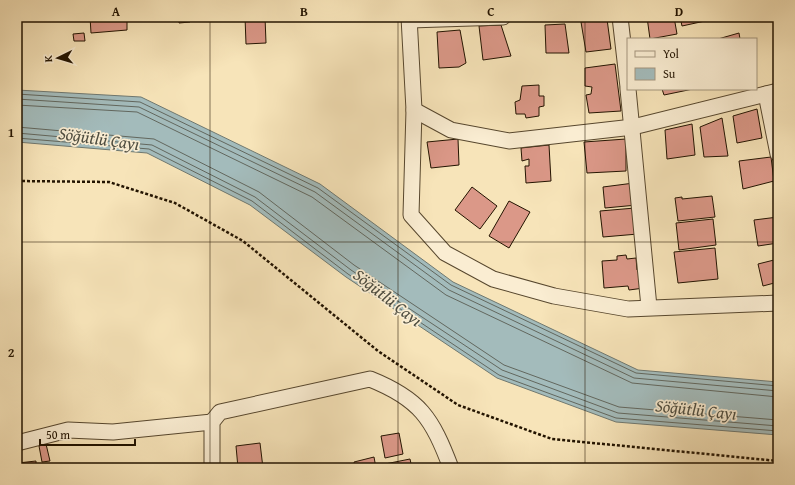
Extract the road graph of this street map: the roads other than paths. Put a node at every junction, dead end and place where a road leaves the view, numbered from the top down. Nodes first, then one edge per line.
1 (503, 17) edge
2 (620, 17) edge
3 (409, 19) edge
4 (627, 79) edge
5 (628, 90) edge
6 (772, 93) edge
7 (414, 110) junction
8 (633, 127) junction
9 (778, 154) edge
10 (778, 303) edge
11 (649, 307) junction
12 (212, 422) junction
13 (17, 443) edge
14 (212, 468) edge
15 (450, 468) edge

1 - 3 street
2 - 4 street
3 - 7 street
5 - 8 street
6 - 8 street
6 - 9 street
7 - 8 street
7 - 11 street
8 - 11 street
10 - 11 street
12 - 13 street
12 - 14 street
12 - 15 street

